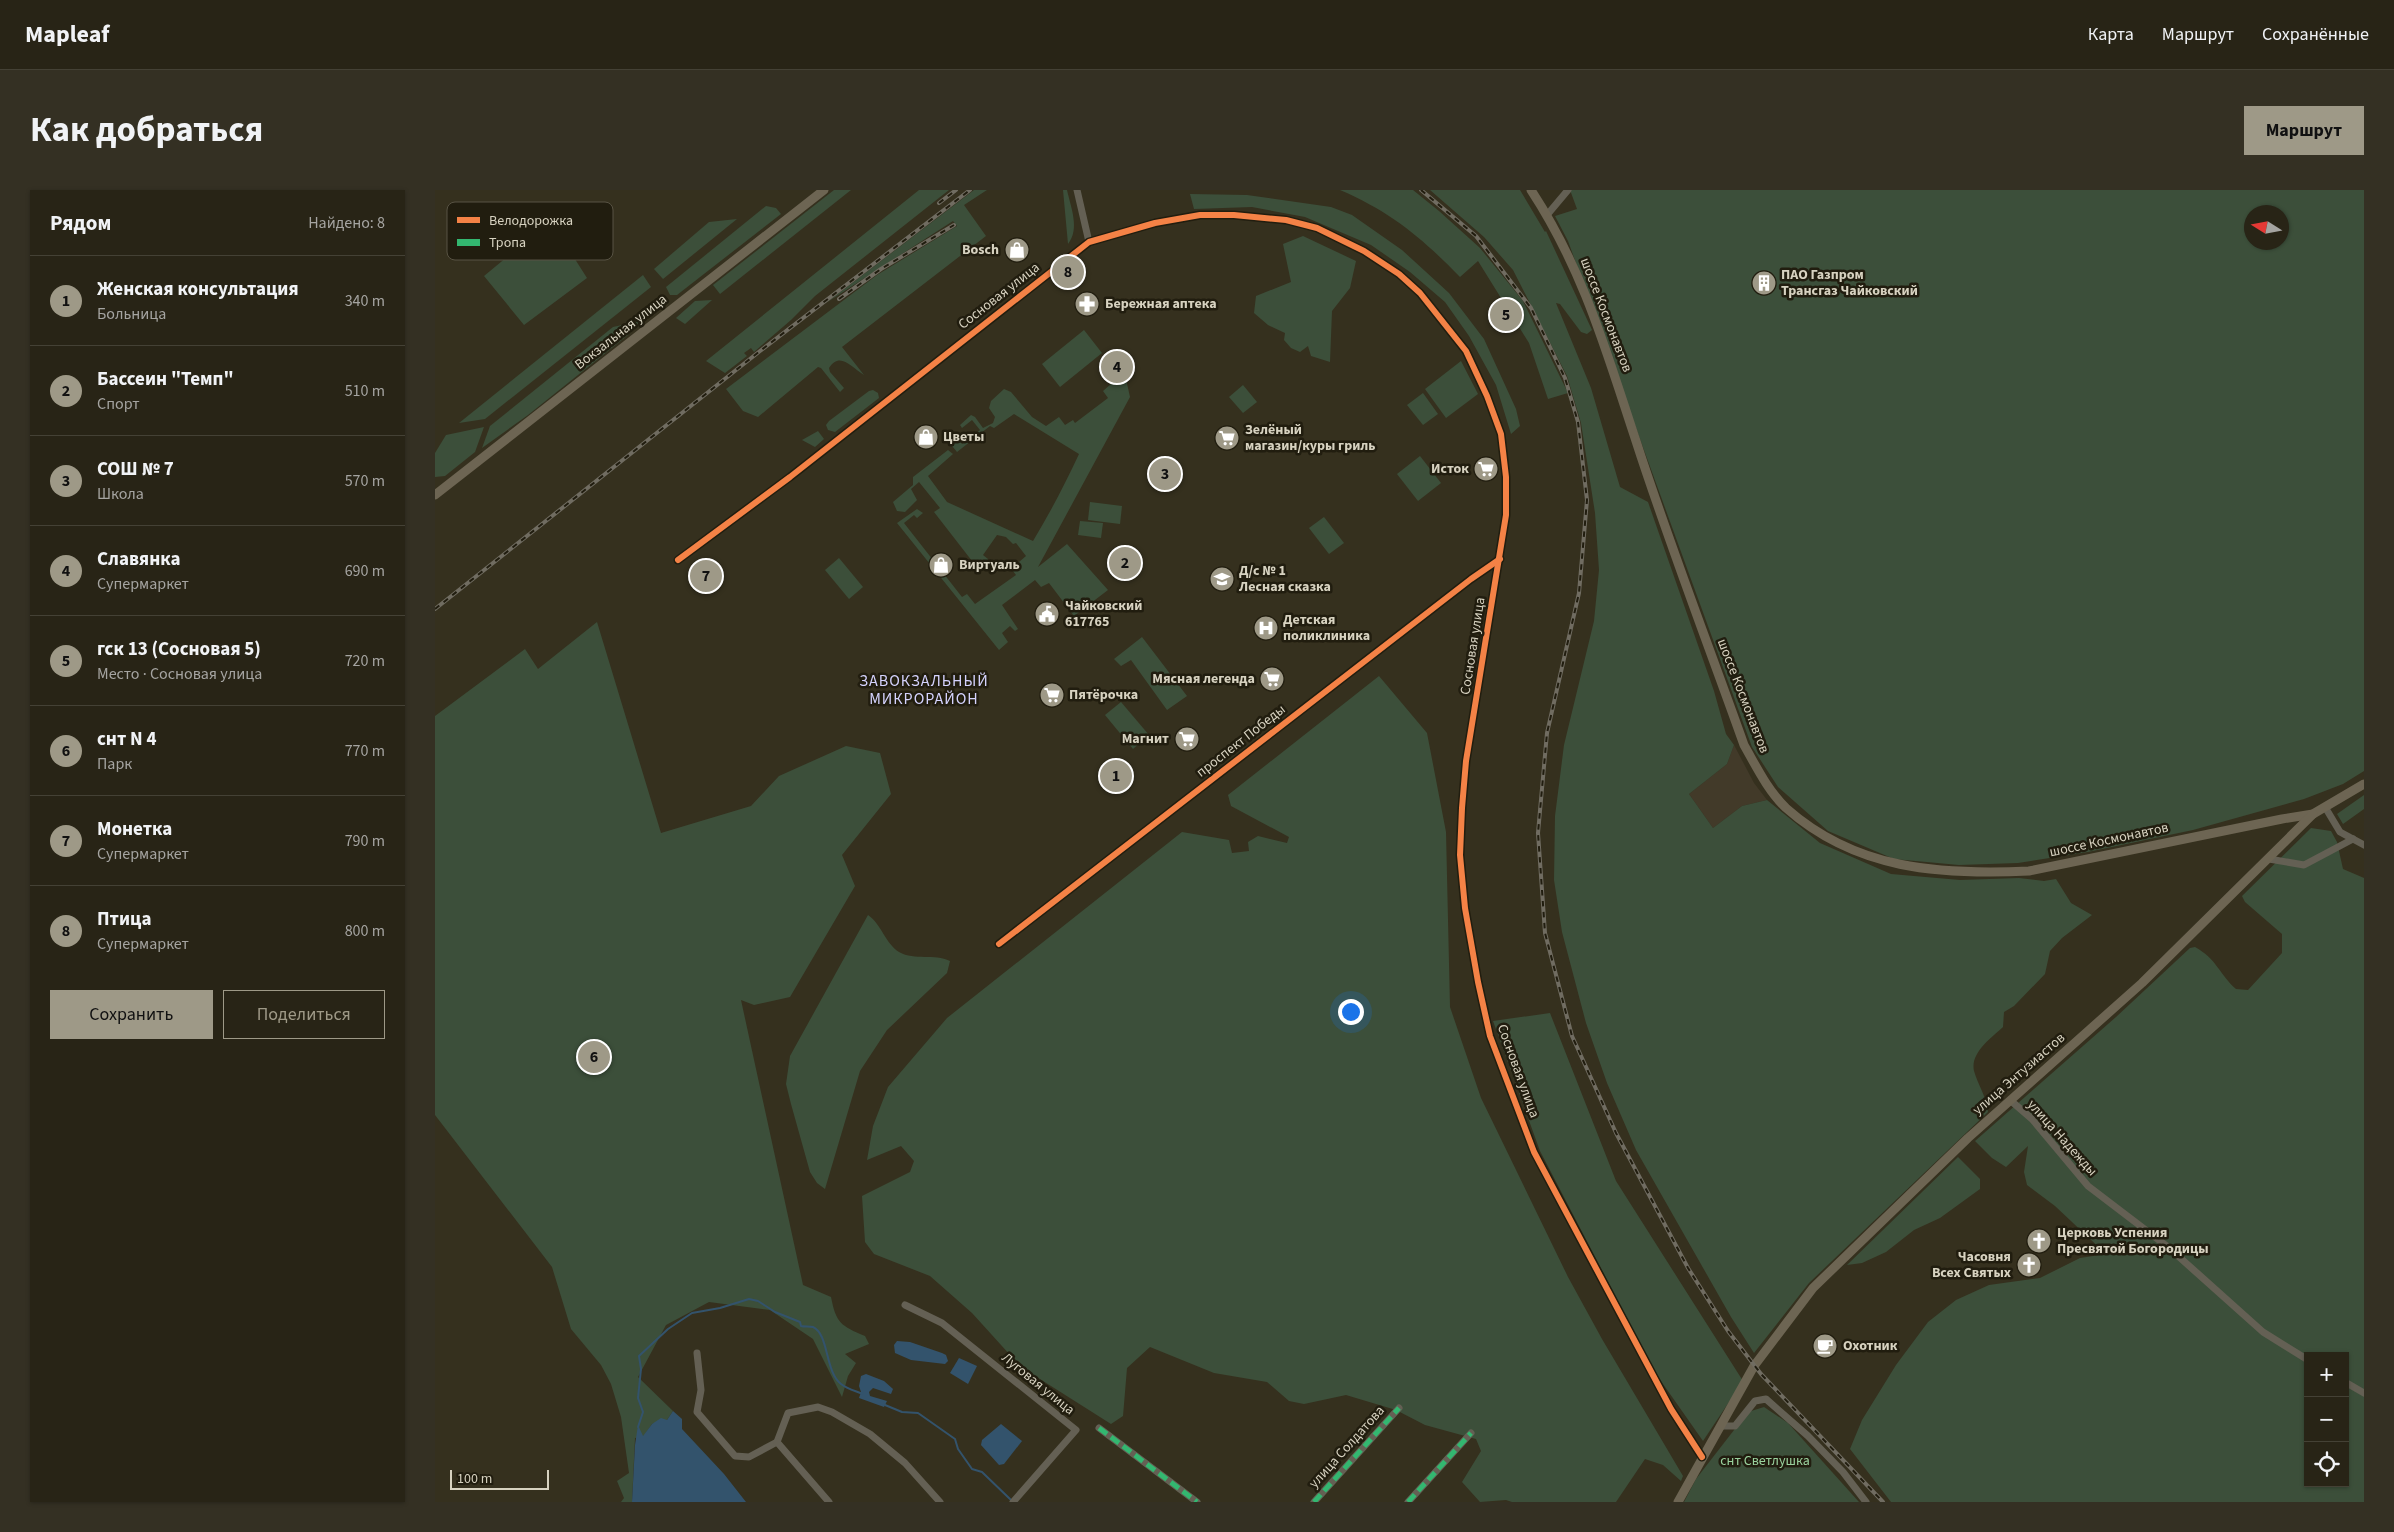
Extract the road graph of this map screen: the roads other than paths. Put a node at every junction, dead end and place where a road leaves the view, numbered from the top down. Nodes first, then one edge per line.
1 (824, 190) edge
2 (1077, 190) edge
3 (1531, 190) edge
4 (1568, 190) edge
5 (1547, 216) junction
6 (1089, 242) junction
7 (435, 494) edge
8 (1500, 559) junction
9 (678, 560) dead end
10 (2364, 784) edge
11 (2325, 807) junction
12 (2313, 814) junction
13 (2353, 839) junction
14 (2364, 845) edge
15 (2269, 860) junction
16 (999, 944) dead end
17 (2010, 1100) junction
18 (905, 1305) dead end
19 (697, 1353) dead end
20 (2304, 1358) edge
21 (2349, 1384) edge
22 (2364, 1393) edge
23 (1399, 1408) dead end
24 (1721, 1426) junction
25 (1099, 1428) dead end
26 (1471, 1432) dead end
27 (777, 1442) junction
28 (1702, 1457) junction
29 (829, 1502) edge
30 (940, 1502) edge
31 (1013, 1502) edge
32 (1197, 1502) edge
33 (1314, 1502) edge
34 (1408, 1502) edge
35 (1678, 1502) edge
36 (1866, 1502) edge

1 - 7 main road, Вокзальная улица
2 - 6 street
3 - 5 main road, шоссе Космонавтов
4 - 5 street
5 - 12 main road, шоссе Космонавтов
6 - 8 street, Сосновая улица
6 - 9 street, Сосновая улица
8 - 16 street, проспект Победы
8 - 28 street, Сосновая улица
10 - 11 main road, шоссе Космонавтов
11 - 12 main road, шоссе Космонавтов
11 - 13 street
12 - 15 main road, улица Энтузиастов
13 - 14 street
13 - 15 street
15 - 17 main road, улица Энтузиастов
17 - 20 street, улица Надежды
17 - 24 main road, улица Энтузиастов
18 - 31 street, Луговая улица
19 - 27 street
21 - 22 street
23 - 33 street, улица Солдатова
24 - 28 main road, улица Энтузиастов
24 - 36 street
25 - 32 street
26 - 34 street
27 - 29 street
27 - 30 street
28 - 35 main road, улица Энтузиастов

